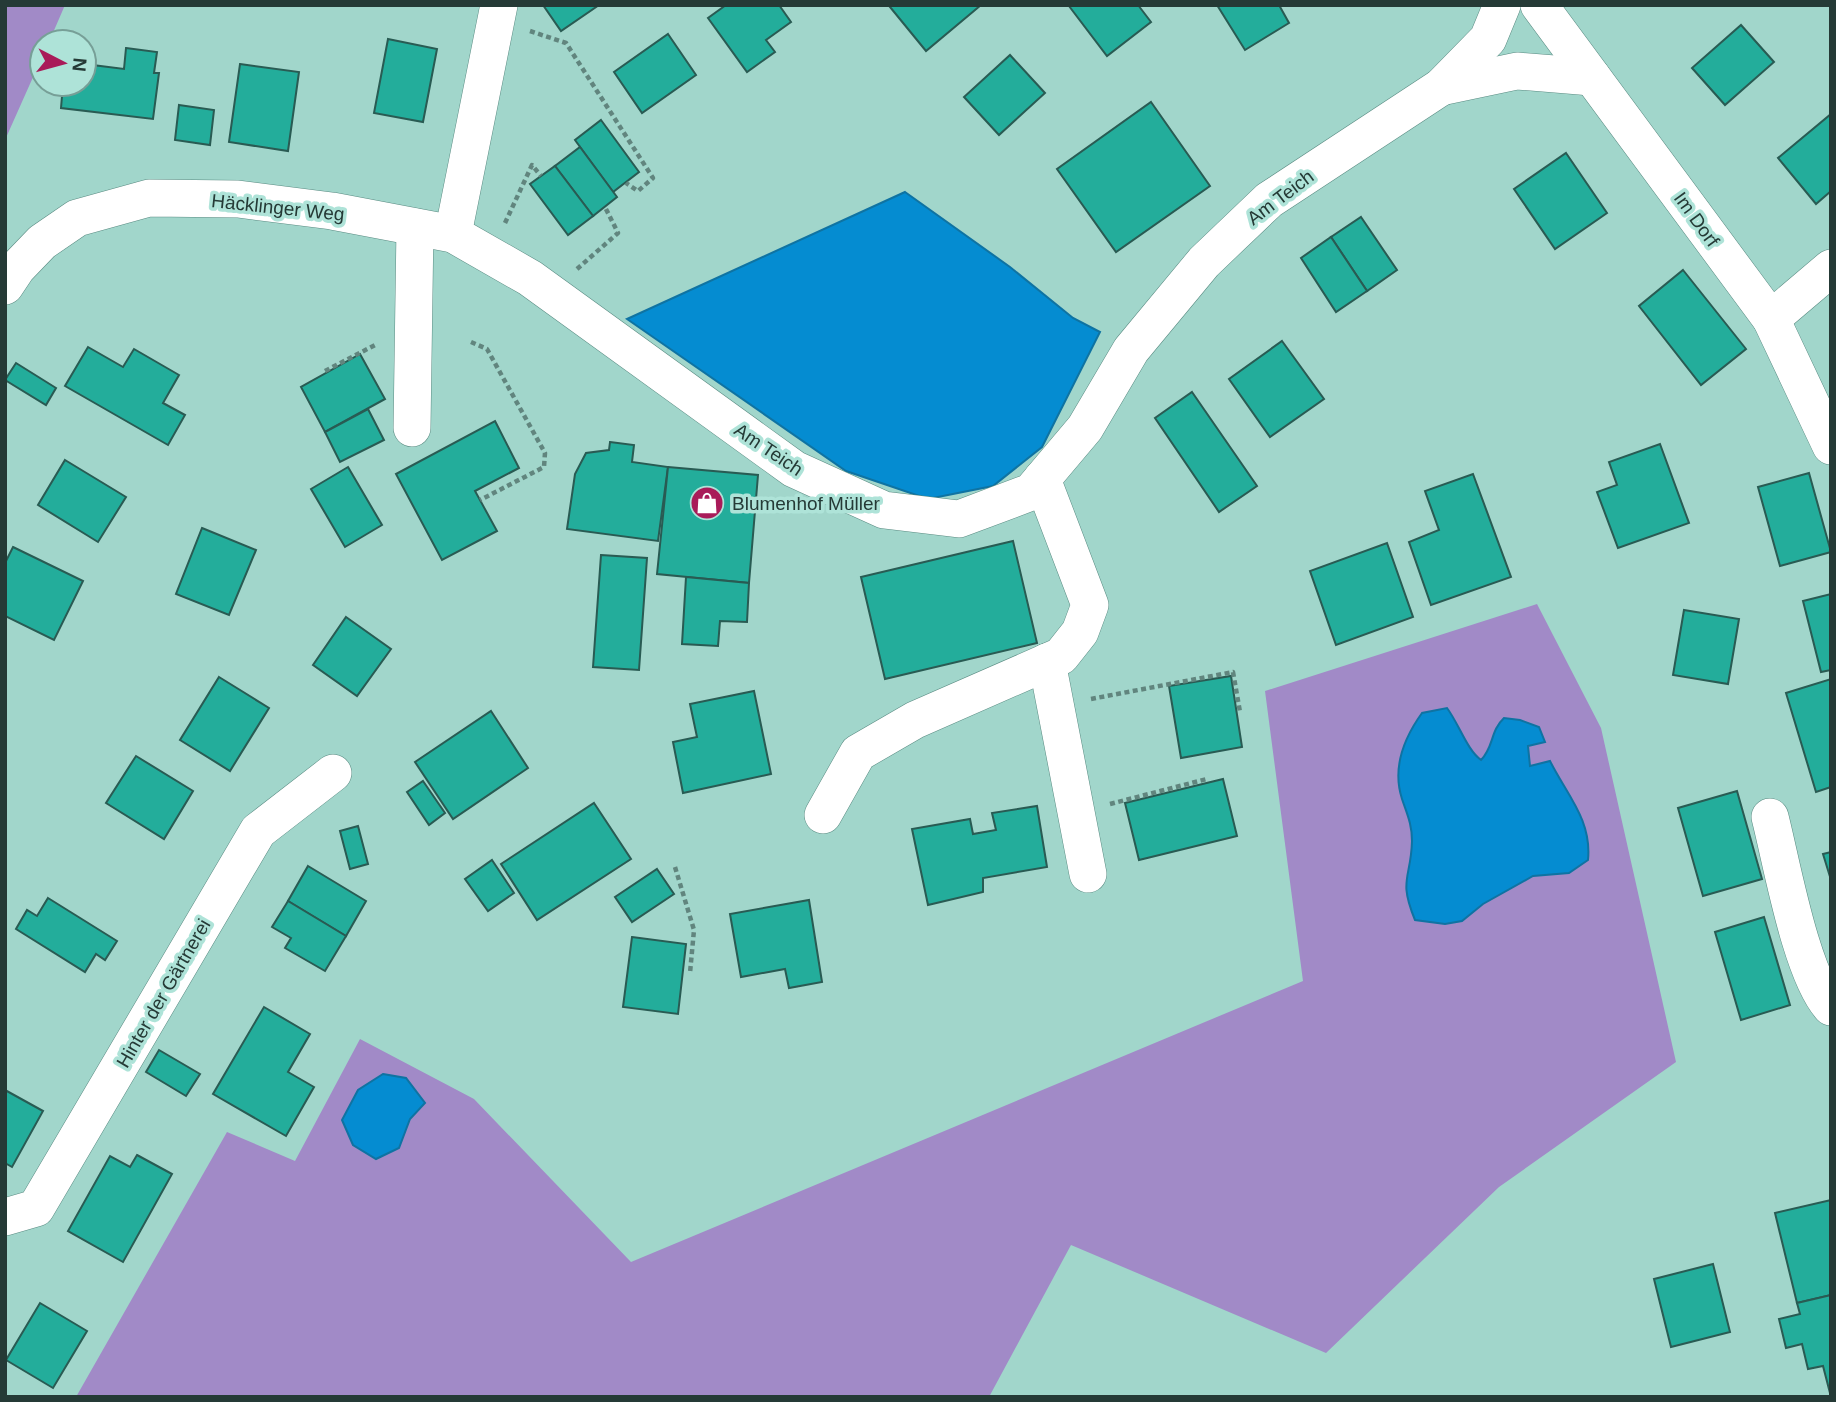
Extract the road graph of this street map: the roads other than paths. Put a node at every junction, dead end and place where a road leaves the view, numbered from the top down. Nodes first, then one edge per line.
1 (1502, 5) edge
2 (1539, 5) edge
3 (497, 13) edge
4 (1592, 78) junction
5 (1441, 87) junction
6 (415, 227) junction
7 (453, 234) junction
8 (1831, 268) edge
9 (5, 286) edge
10 (1771, 319) junction
11 (412, 428) dead end
12 (1831, 446) edge
13 (1042, 479) junction
14 (1047, 662) junction
15 (333, 773) dead end
16 (823, 814) dead end
17 (1770, 817) dead end
18 (1088, 874) dead end
19 (1831, 1007) edge
20 (5, 1217) edge

1 - 5 street, Am Teich
2 - 4 street, Im Dorf
3 - 7 street
4 - 5 street, Am Teich
4 - 10 street, Im Dorf
5 - 13 street, Am Teich
6 - 7 street, Häcklinger Weg
6 - 9 street, Häcklinger Weg
6 - 11 street
7 - 13 street, Am Teich
8 - 10 street
10 - 12 street, Im Dorf
13 - 14 street
14 - 16 street
14 - 18 street
15 - 20 street, Hinter der Gärtnerei
17 - 19 street

